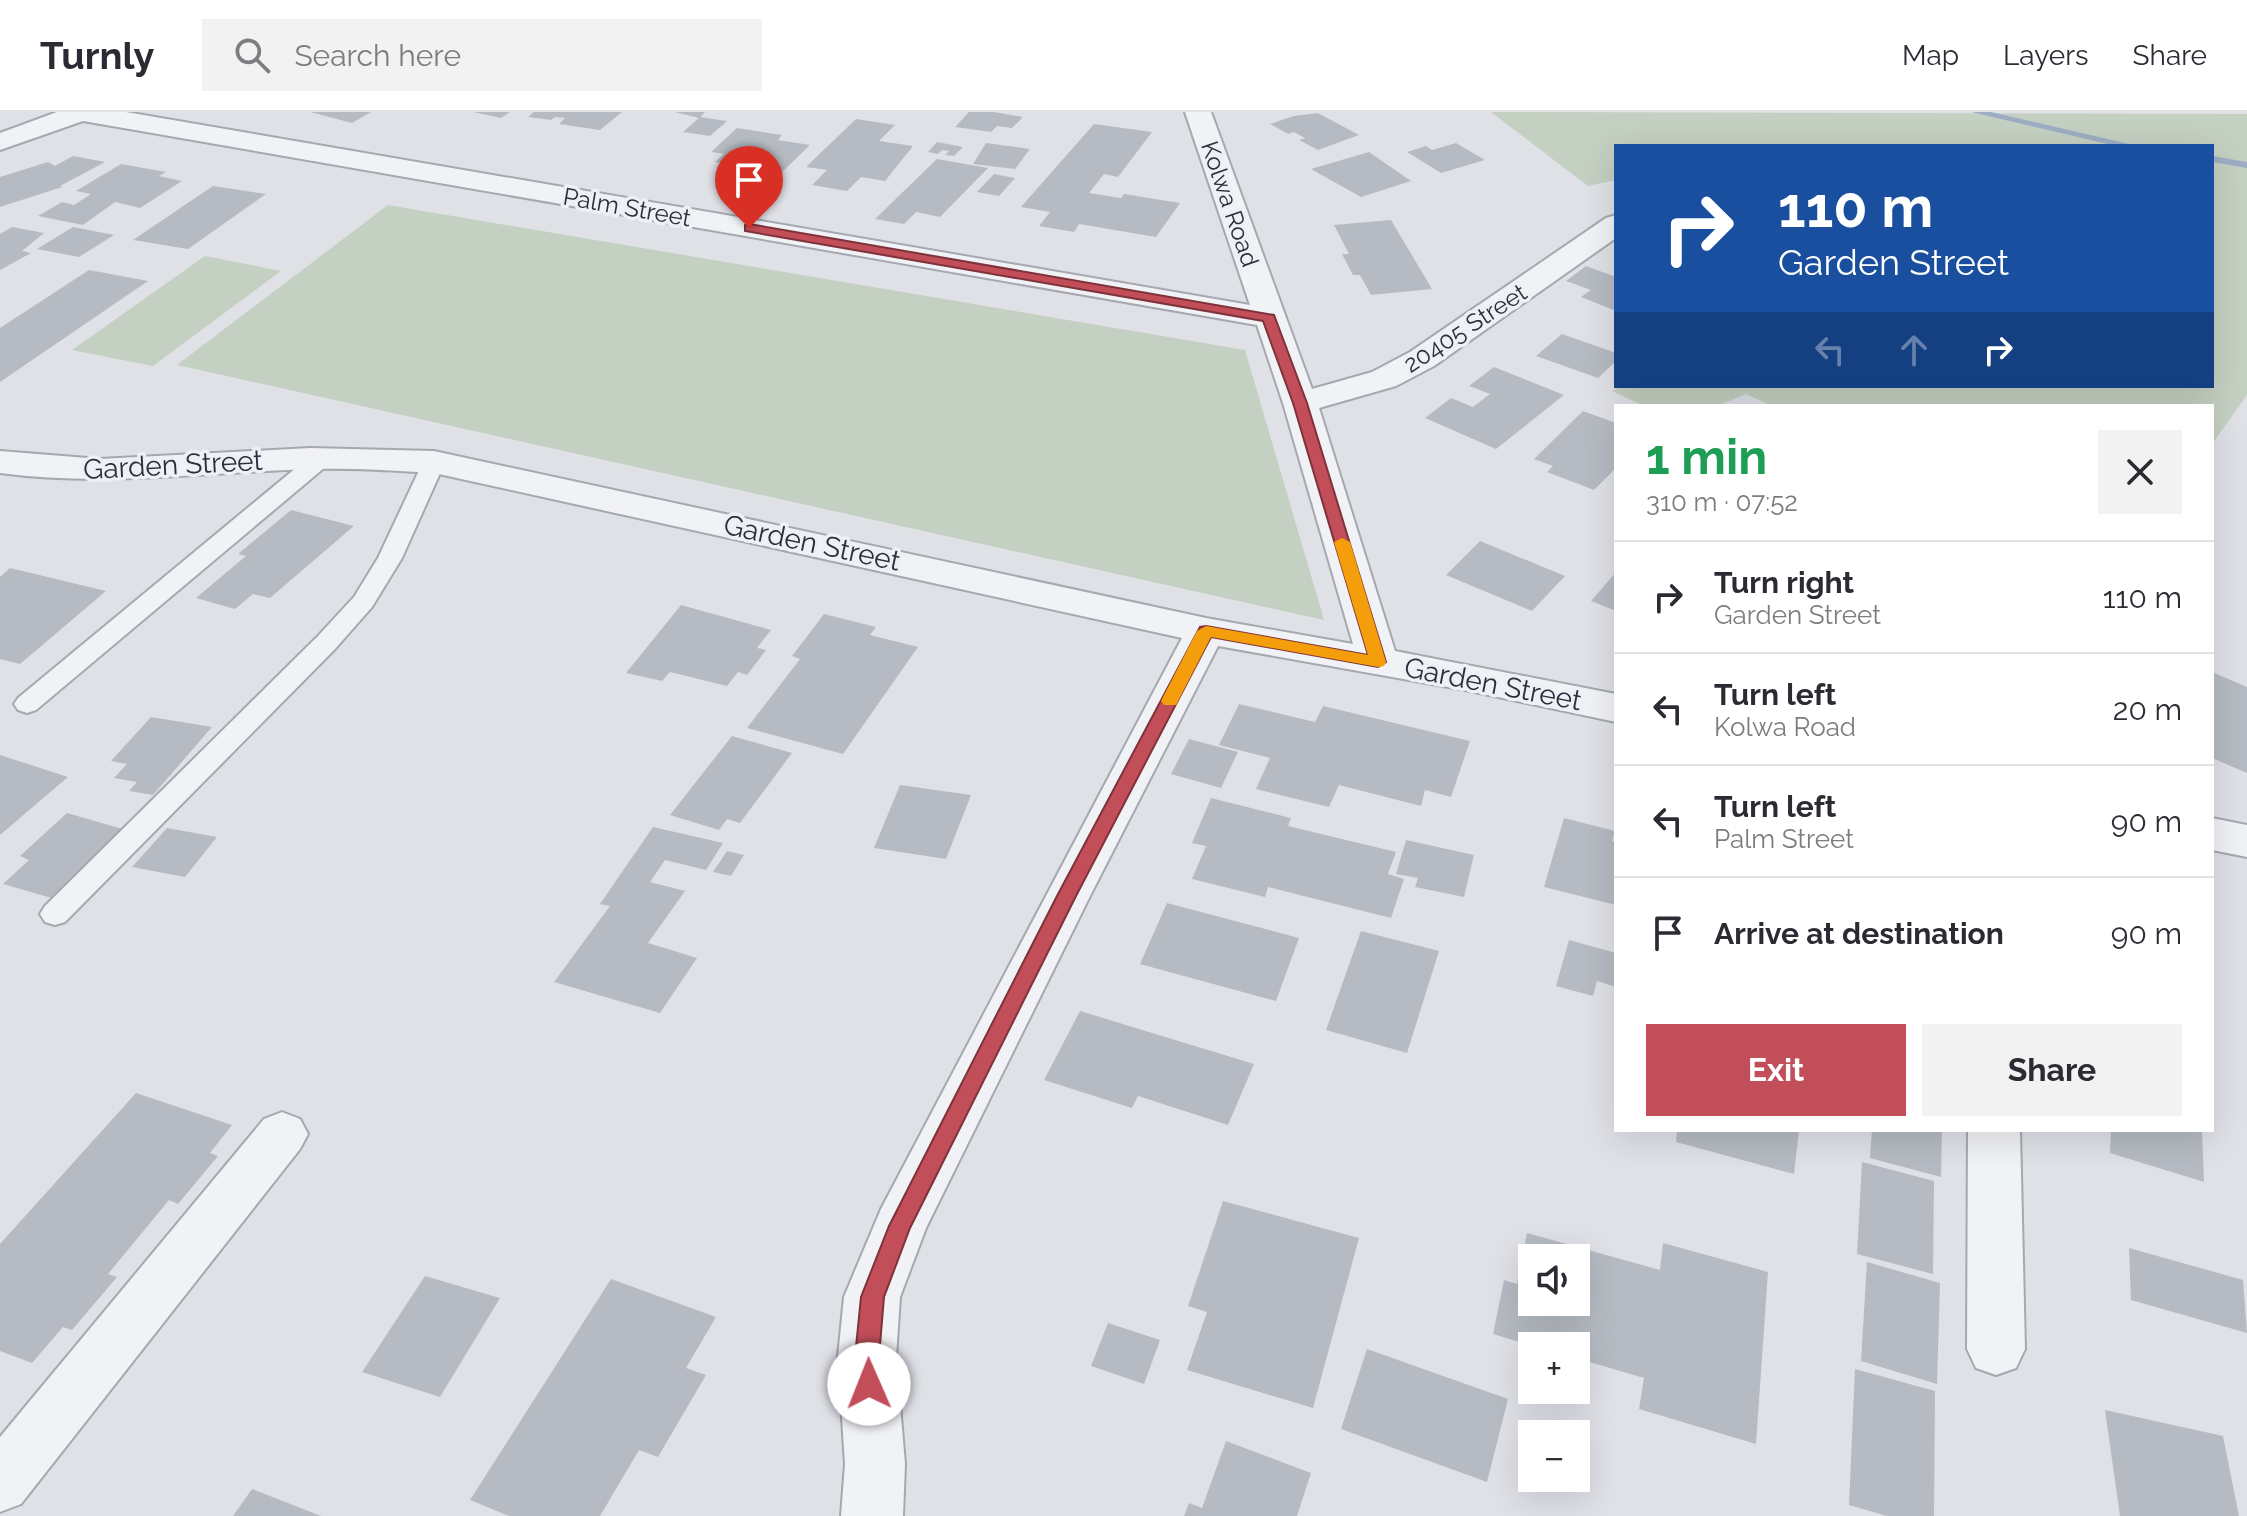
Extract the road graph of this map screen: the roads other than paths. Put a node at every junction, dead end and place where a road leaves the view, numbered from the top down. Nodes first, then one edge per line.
1 (81, 112) edge
2 (1198, 112) edge
3 (0, 142) edge
4 (1614, 225) edge
5 (1269, 318) junction
6 (1300, 403) junction
7 (322, 458) junction
8 (0, 462) edge
9 (434, 462) junction
10 (1206, 631) junction
11 (1378, 662) junction
12 (27, 704) dead end
13 (1614, 708) edge
14 (2214, 834) edge
15 (2247, 841) edge
16 (55, 914) dead end
17 (1994, 1132) edge
18 (282, 1134) dead end
19 (1996, 1349) dead end
20 (0, 1483) edge
21 (872, 1516) edge

1 - 3 street
1 - 5 street, Palm Street
2 - 5 street, Kolwa Road
4 - 6 street, 20405 Street
5 - 6 street, Kolwa Road
6 - 11 street, Kolwa Road
7 - 8 street, Garden Street
7 - 9 street, Garden Street
7 - 12 lane
9 - 10 street, Garden Street
9 - 16 lane
10 - 11 street, Garden Street
10 - 21 street
11 - 13 street, Garden Street
14 - 15 street
17 - 19 street
18 - 20 street

